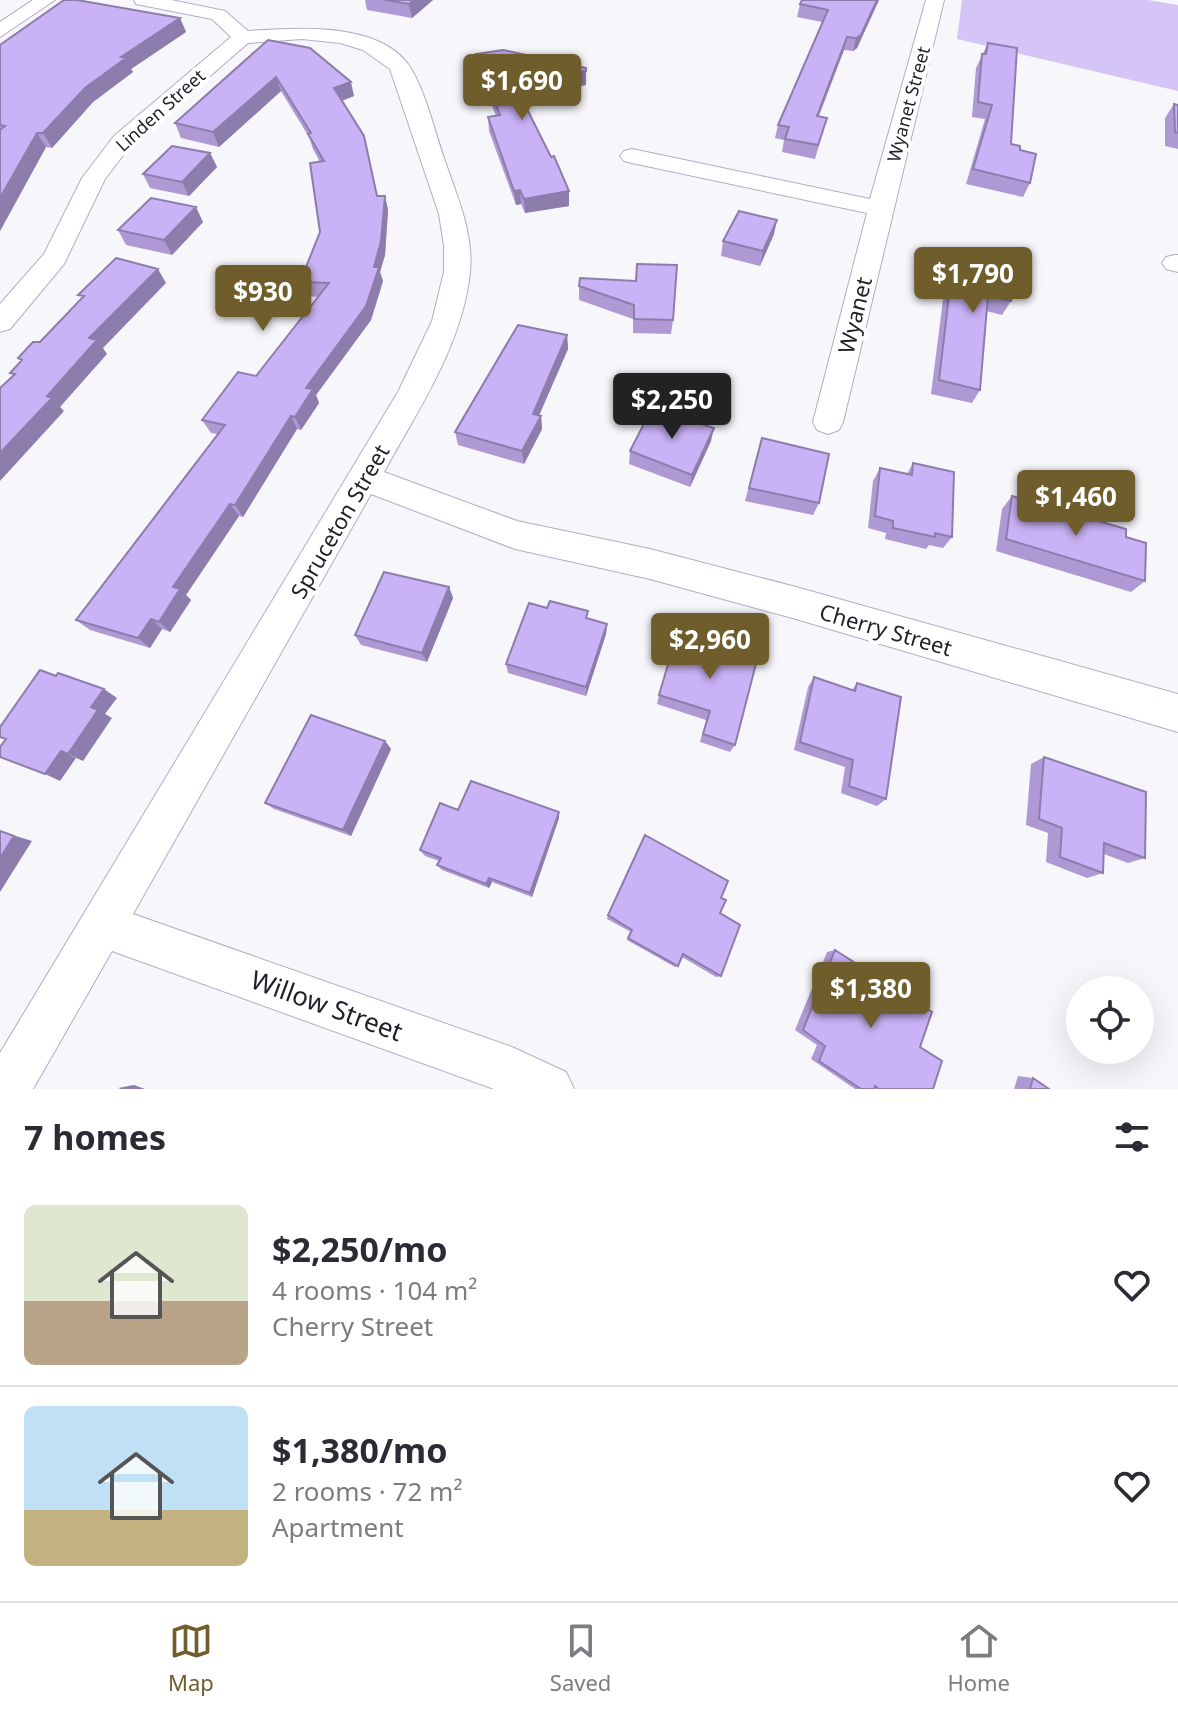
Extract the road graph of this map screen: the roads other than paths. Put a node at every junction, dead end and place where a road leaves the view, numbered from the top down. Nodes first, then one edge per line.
1 (46, 0) edge
2 (143, 0) edge
3 (935, 0) edge
4 (0, 31) edge
5 (243, 37) junction
6 (632, 156) dead end
7 (880, 208) junction
8 (0, 322) edge
9 (828, 422) dead end
10 (365, 478) junction
11 (1178, 713) edge
12 (104, 926) junction
13 (6, 1089) edge
14 (549, 1089) edge

1 - 4 street
2 - 5 street
3 - 7 street, Wyanet Street
5 - 8 street, Linden Street
5 - 10 street, Spruceton Street
6 - 7 street
7 - 9 street, Wyanet
10 - 11 street, Cherry Street
10 - 12 street, Spruceton Street
12 - 13 street, Spruceton Street
12 - 14 street, Willow Street

